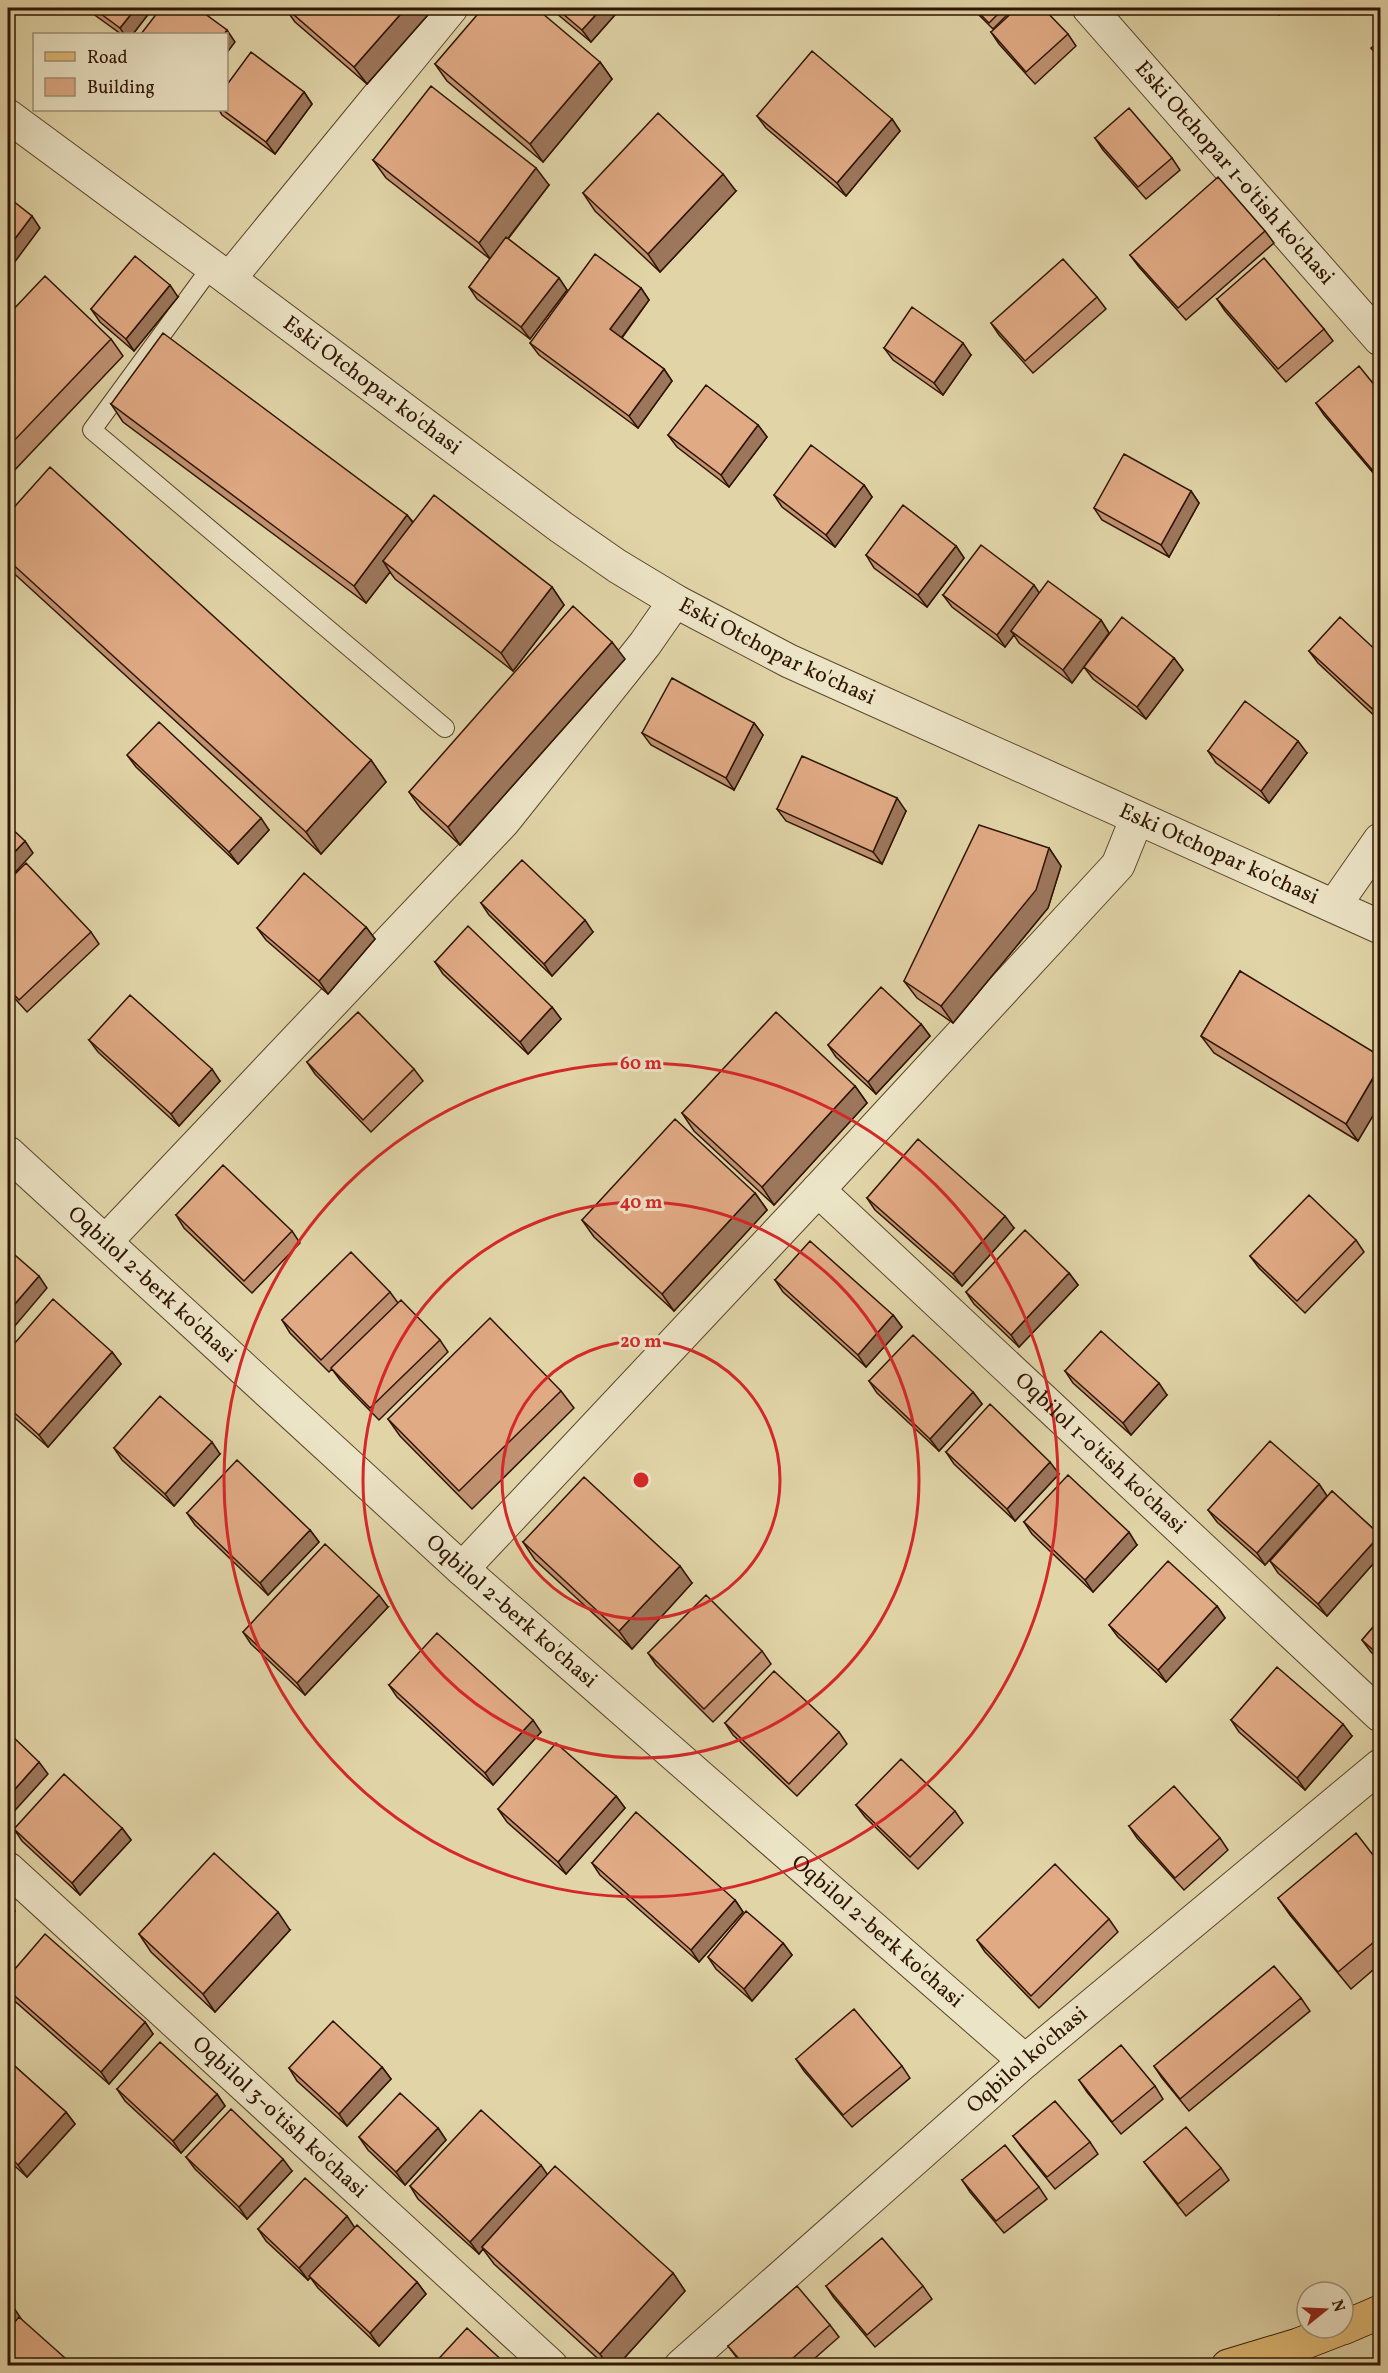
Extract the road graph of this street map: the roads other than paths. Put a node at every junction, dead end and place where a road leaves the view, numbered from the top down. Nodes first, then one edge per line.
1 (451, 8) edge
2 (1089, 8) edge
3 (8, 116) edge
4 (220, 273) junction
5 (1380, 339) edge
6 (675, 601) junction
7 (445, 728) dead end
8 (1137, 818) junction
9 (1380, 840) edge
10 (1334, 906) junction
11 (1380, 927) edge
12 (8, 1153) edge
13 (818, 1190) junction
14 (106, 1241) junction
15 (462, 1569) junction
16 (1380, 1715) edge
17 (1380, 1766) edge
18 (8, 1869) edge
19 (1025, 2061) junction
20 (1380, 2312) edge
21 (1355, 2323) edge
22 (1311, 2340) edge
23 (683, 2365) edge
24 (551, 2366) edge
25 (1228, 2366) edge

1 - 4 street
2 - 5 street, Eski Otchopar 1-o'tish ko'chasi
3 - 4 street, Eski Otchopar ko'chasi
4 - 6 street, Eski Otchopar ko'chasi
4 - 7 lane
6 - 8 street, Eski Otchopar ko'chasi
6 - 14 street
8 - 10 street, Eski Otchopar ko'chasi
8 - 13 street
9 - 10 street
10 - 11 street, Eski Otchopar ko'chasi
12 - 14 street, Oqbilol 2-berk ko'chasi
13 - 15 street
13 - 16 street, Oqbilol 1-o'tish ko'chasi
14 - 15 street, Oqbilol 2-berk ko'chasi
15 - 19 street, Oqbilol 2-berk ko'chasi
17 - 19 street, Oqbilol ko'chasi
18 - 24 street, Oqbilol 3-o'tish ko'chasi
19 - 23 street, Oqbilol ko'chasi
20 - 21 main road
22 - 25 main road

